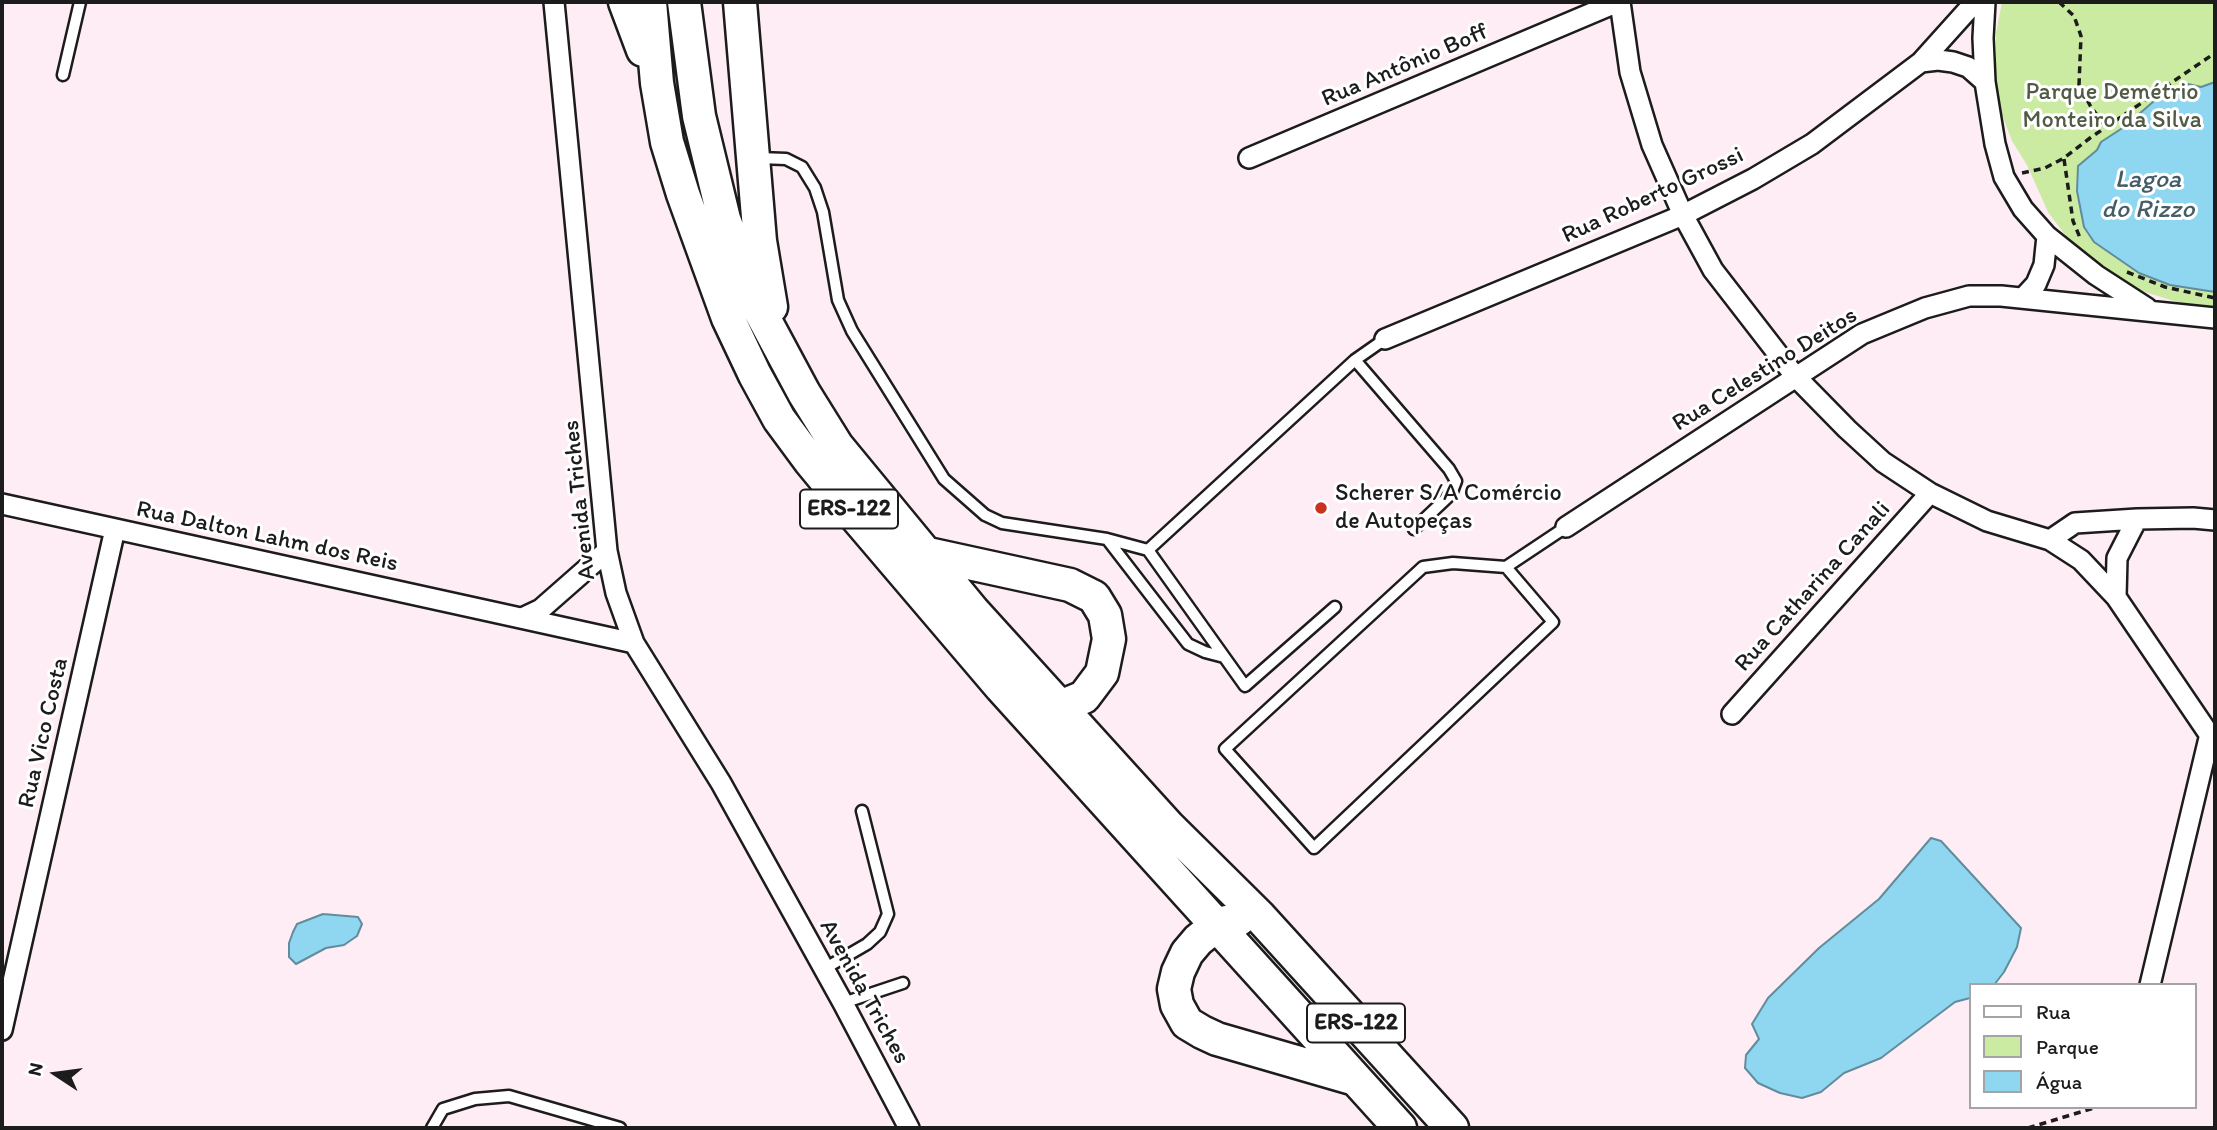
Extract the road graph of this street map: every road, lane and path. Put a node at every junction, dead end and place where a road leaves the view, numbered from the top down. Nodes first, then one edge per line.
1 (80, 2) edge
2 (554, 2) edge
3 (625, 2) edge
4 (650, 2) edge
5 (684, 2) edge
6 (740, 2) edge
7 (1619, 2) edge
8 (1975, 2) edge
9 (1985, 2) edge
10 (2059, 2) edge
11 (2215, 54) edge
12 (1921, 62) junction
13 (62, 75) dead end
14 (1985, 82) junction
15 (657, 83) junction
16 (2106, 127) junction
17 (754, 158) junction
18 (1249, 158) dead end
19 (2064, 158) junction
20 (2004, 177) junction
21 (1683, 215) junction
22 (2047, 236) junction
23 (2088, 246) dead end
24 (2122, 269) dead end
25 (2024, 297) junction
26 (2215, 298) edge
27 (2150, 311) junction
28 (2215, 318) edge
29 (1385, 338) joint
30 (776, 340) junction
31 (1355, 360) junction
32 (1795, 376) junction
33 (1930, 493) junction
34 (2, 504) edge
35 (2137, 519) junction
36 (2215, 520) edge
37 (1566, 527) joint
38 (115, 529) junction
39 (1414, 529) dead end
40 (1107, 539) junction
41 (2050, 540) junction
42 (1148, 550) junction
43 (607, 551) junction
44 (928, 554) junction
45 (1506, 567) junction
46 (2116, 597) junction
47 (1335, 607) dead end
48 (522, 618) junction
49 (634, 643) junction
50 (1224, 657) junction
51 (1001, 687) junction
52 (1060, 707) junction
53 (1732, 714) dead end
54 (2213, 739) edge
55 (862, 811) dead end
56 (1260, 917) junction
57 (1218, 924) junction
58 (824, 969) junction
59 (904, 983) dead end
60 (2151, 983) edge
61 (844, 1003) junction
62 (2, 1030) edge
63 (1355, 1079) junction
64 (2090, 1109) edge
65 (432, 1128) edge
66 (620, 1128) edge
67 (909, 1128) edge
68 (1400, 1128) edge
69 (1452, 1128) edge
70 (2028, 1128) edge

1 - 13 lane
2 - 43 street, Avenida Triches
3 - 15 highway
4 - 15 highway, ERS-122
5 - 30 highway, ERS-122
6 - 17 highway
7 - 18 street, Rua Antônio Boff
7 - 21 street
8 - 12 street, Rua Roberto Grossi
9 - 14 street
10 - 16 path
11 - 16 path
12 - 14 street
12 - 21 street, Rua Roberto Grossi
14 - 20 street
15 - 51 highway, ERS-122
16 - 19 path
17 - 30 highway
17 - 40 lane
19 - 20 path
19 - 23 path
20 - 22 street
21 - 29 street, Rua Roberto Grossi
21 - 32 street
22 - 25 street
22 - 27 street
24 - 26 path
25 - 27 street, Rua Celestino Deitos
25 - 32 street, Rua Celestino Deitos
27 - 28 street, Rua Celestino Deitos
29 - 31 lane
30 - 44 highway, ERS-122
31 - 39 lane
31 - 42 lane
32 - 33 street
32 - 37 street, Rua Celestino Deitos
33 - 41 street
33 - 53 street, Rua Catharina Canali
34 - 38 street, Rua Dalton Lahm dos Reis
35 - 36 street
35 - 41 street
35 - 46 street
37 - 45 lane
38 - 48 street, Rua Dalton Lahm dos Reis
38 - 62 street, Rua Vico Costa
40 - 42 lane
40 - 50 lane
41 - 46 street
42 - 50 lane
43 - 48 street
43 - 49 street, Avenida Triches
44 - 52 highway, ERS-122
44 - 52 highway
45 - 45 lane
46 - 54 street
47 - 50 lane
48 - 49 street, Rua Dalton Lahm dos Reis
49 - 58 street, Avenida Triches
51 - 52 highway
51 - 57 highway, ERS-122
52 - 56 highway, ERS-122
54 - 60 street
55 - 58 lane
56 - 57 highway
56 - 69 highway, ERS-122
57 - 63 highway, ERS-122
57 - 63 highway
58 - 61 street, Avenida Triches
59 - 61 lane
61 - 67 street, Avenida Triches
63 - 68 highway, ERS-122
64 - 70 path
65 - 66 lane

